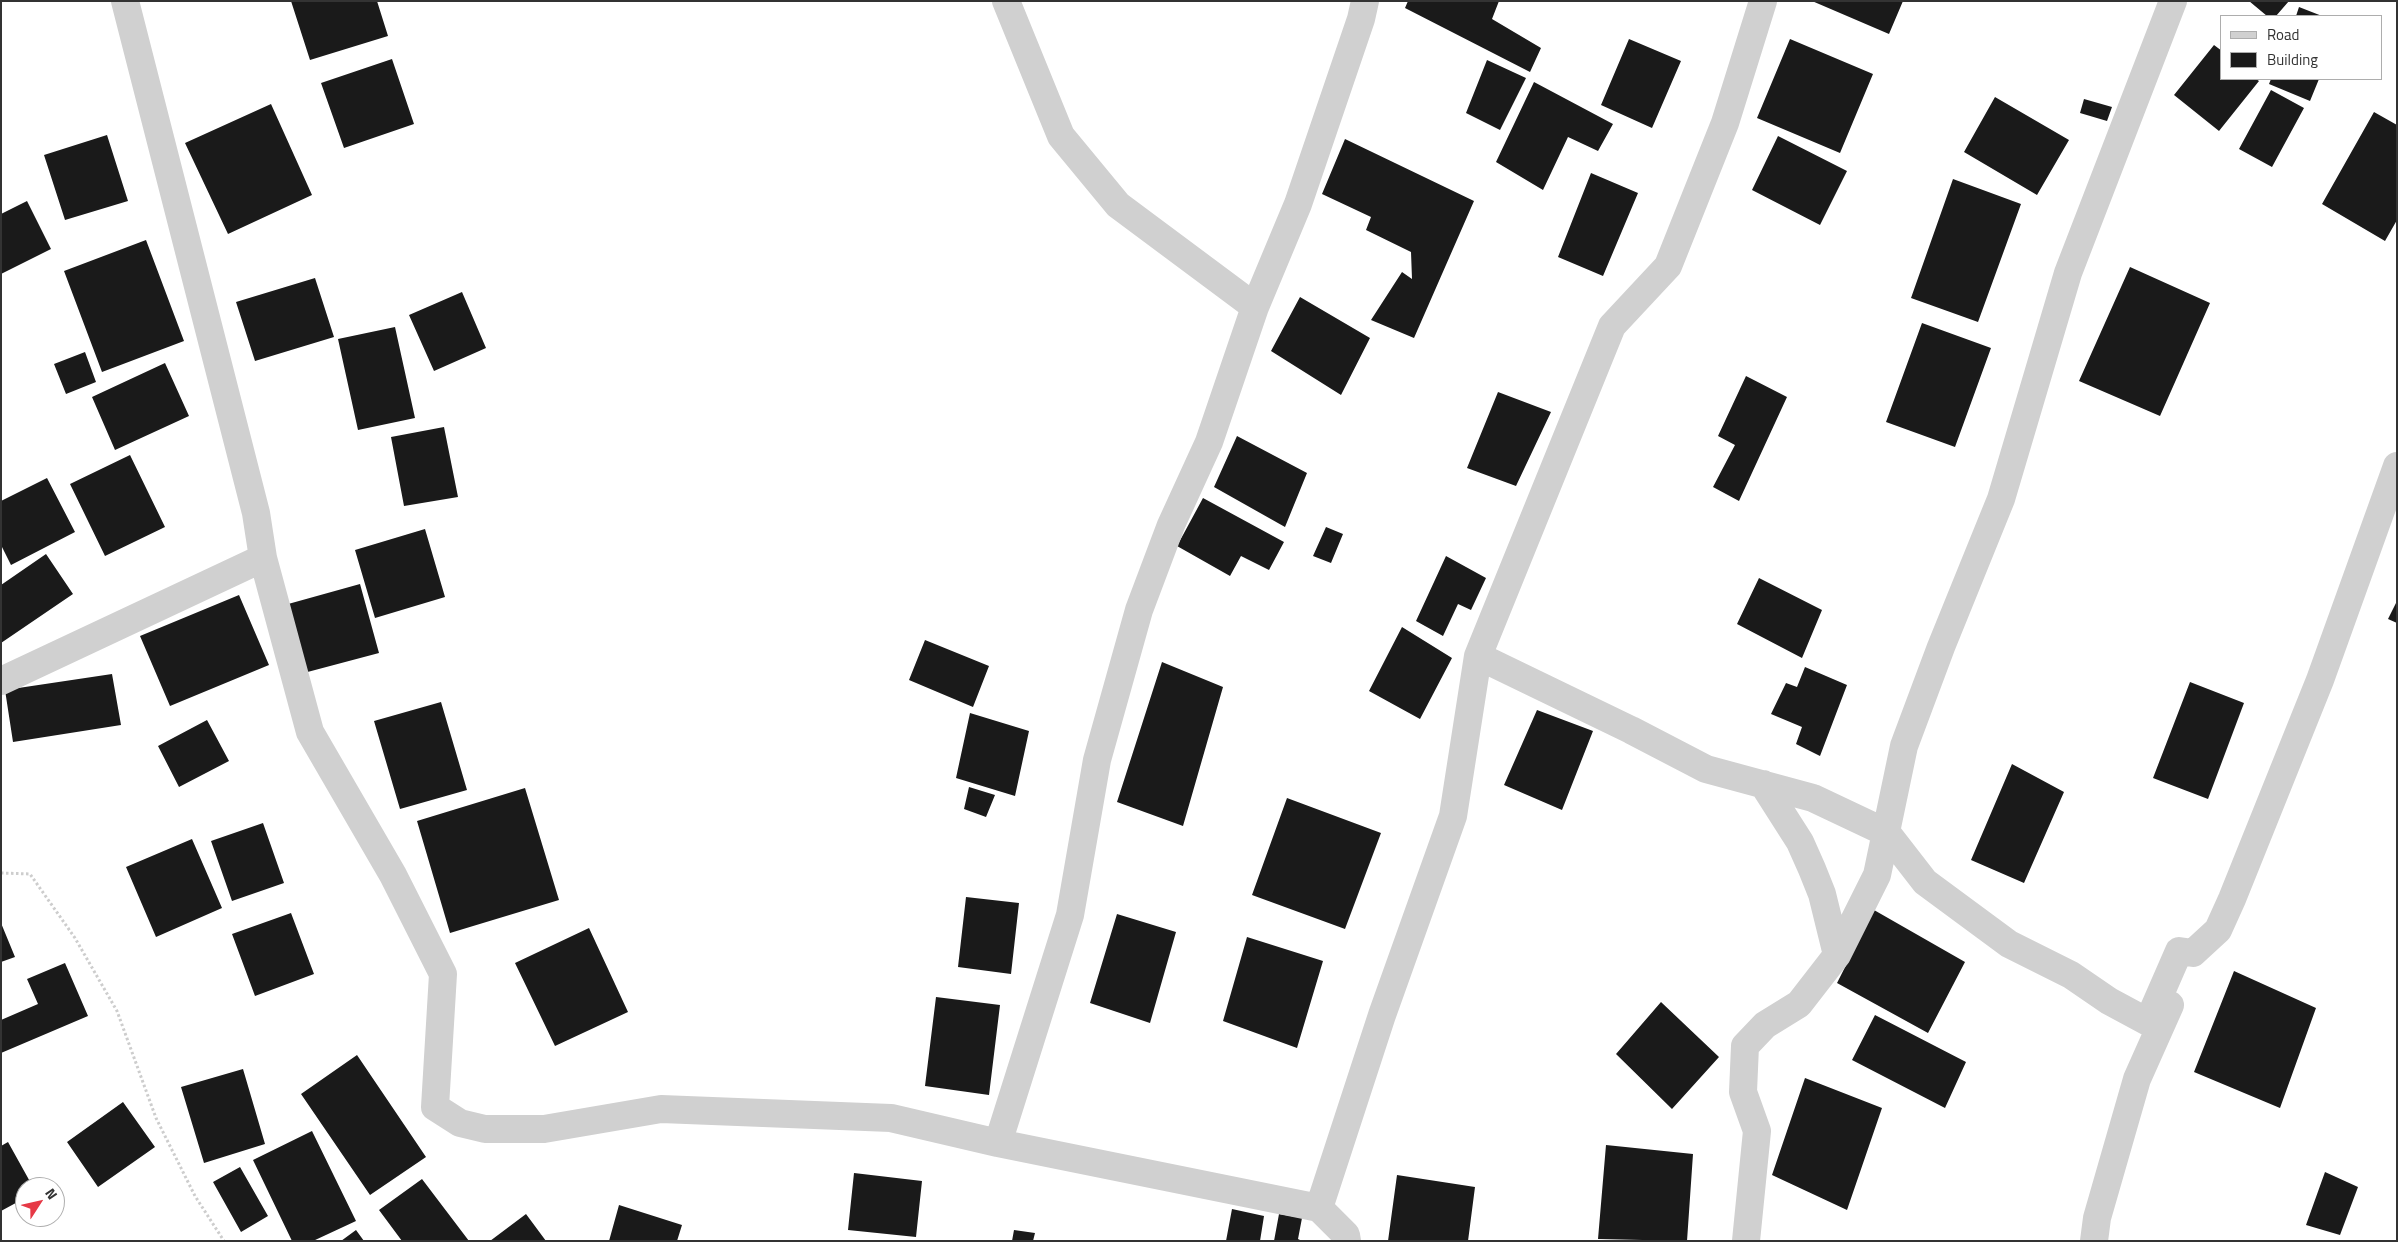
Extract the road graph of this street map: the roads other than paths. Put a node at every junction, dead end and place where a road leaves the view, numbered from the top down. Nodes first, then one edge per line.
1 (125, 1) edge
2 (1006, 1) edge
3 (1365, 1) edge
4 (1764, 1) edge
5 (2173, 1) edge
6 (1255, 307) junction
7 (2397, 466) edge
8 (263, 558) junction
9 (1478, 656) junction
10 (1, 681) edge
11 (1763, 784) junction
12 (1887, 834) junction
13 (2193, 953) junction
14 (1837, 955) junction
15 (998, 1143) junction
16 (1319, 1208) junction
17 (1347, 1241) edge
18 (1746, 1241) edge
19 (2094, 1241) edge

1 - 8 street
2 - 6 street
3 - 6 street
4 - 9 street
5 - 12 street
6 - 15 street
7 - 13 street
8 - 10 street
8 - 15 street
9 - 11 street
9 - 16 street
11 - 12 street
11 - 14 street
12 - 13 street
12 - 14 street
13 - 19 street
14 - 18 street
15 - 16 street
16 - 17 street

